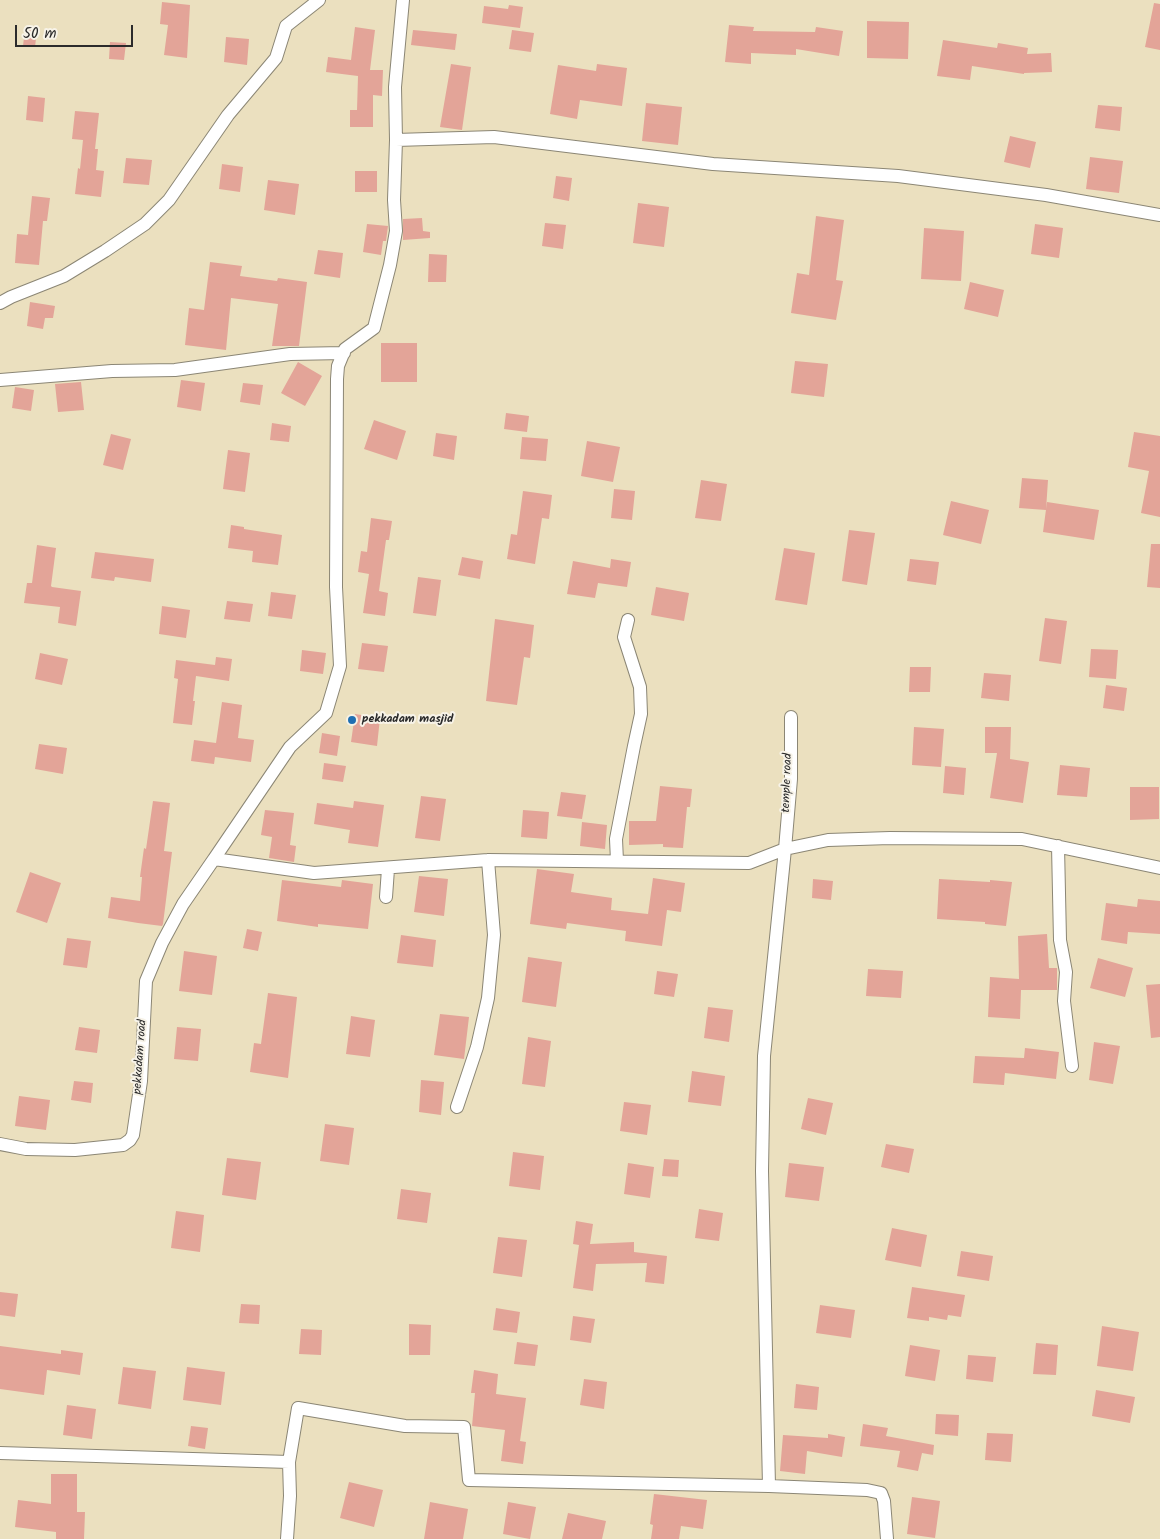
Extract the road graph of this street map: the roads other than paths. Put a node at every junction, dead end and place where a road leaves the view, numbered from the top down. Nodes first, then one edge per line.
1 (319, 0) edge
2 (403, 0) edge
3 (396, 140) junction
4 (1160, 215) edge
5 (0, 304) edge
6 (344, 353) junction
7 (0, 380) edge
8 (628, 620) dead end
9 (791, 717) dead end
10 (1058, 846) junction
11 (785, 849) junction
12 (214, 859) junction
13 (488, 860) junction
14 (617, 861) junction
15 (1160, 868) edge
16 (388, 869) junction
17 (386, 897) dead end
18 (1072, 1066) dead end
19 (457, 1107) dead end
20 (0, 1144) edge
21 (0, 1452) edge
22 (288, 1462) junction
23 (769, 1486) junction
24 (287, 1539) edge
25 (887, 1539) edge

1 - 5 street
2 - 3 street
3 - 4 street
3 - 6 street
6 - 7 street
6 - 12 street, pekkadam road
8 - 14 street
9 - 11 street, temple road
10 - 11 street
10 - 15 street
10 - 18 street
11 - 14 street
11 - 23 street, temple road
12 - 16 street
12 - 20 street, pekkadam road
13 - 14 street
13 - 16 street
13 - 19 street
16 - 17 street
21 - 22 street
22 - 23 street
22 - 24 street
23 - 25 street

